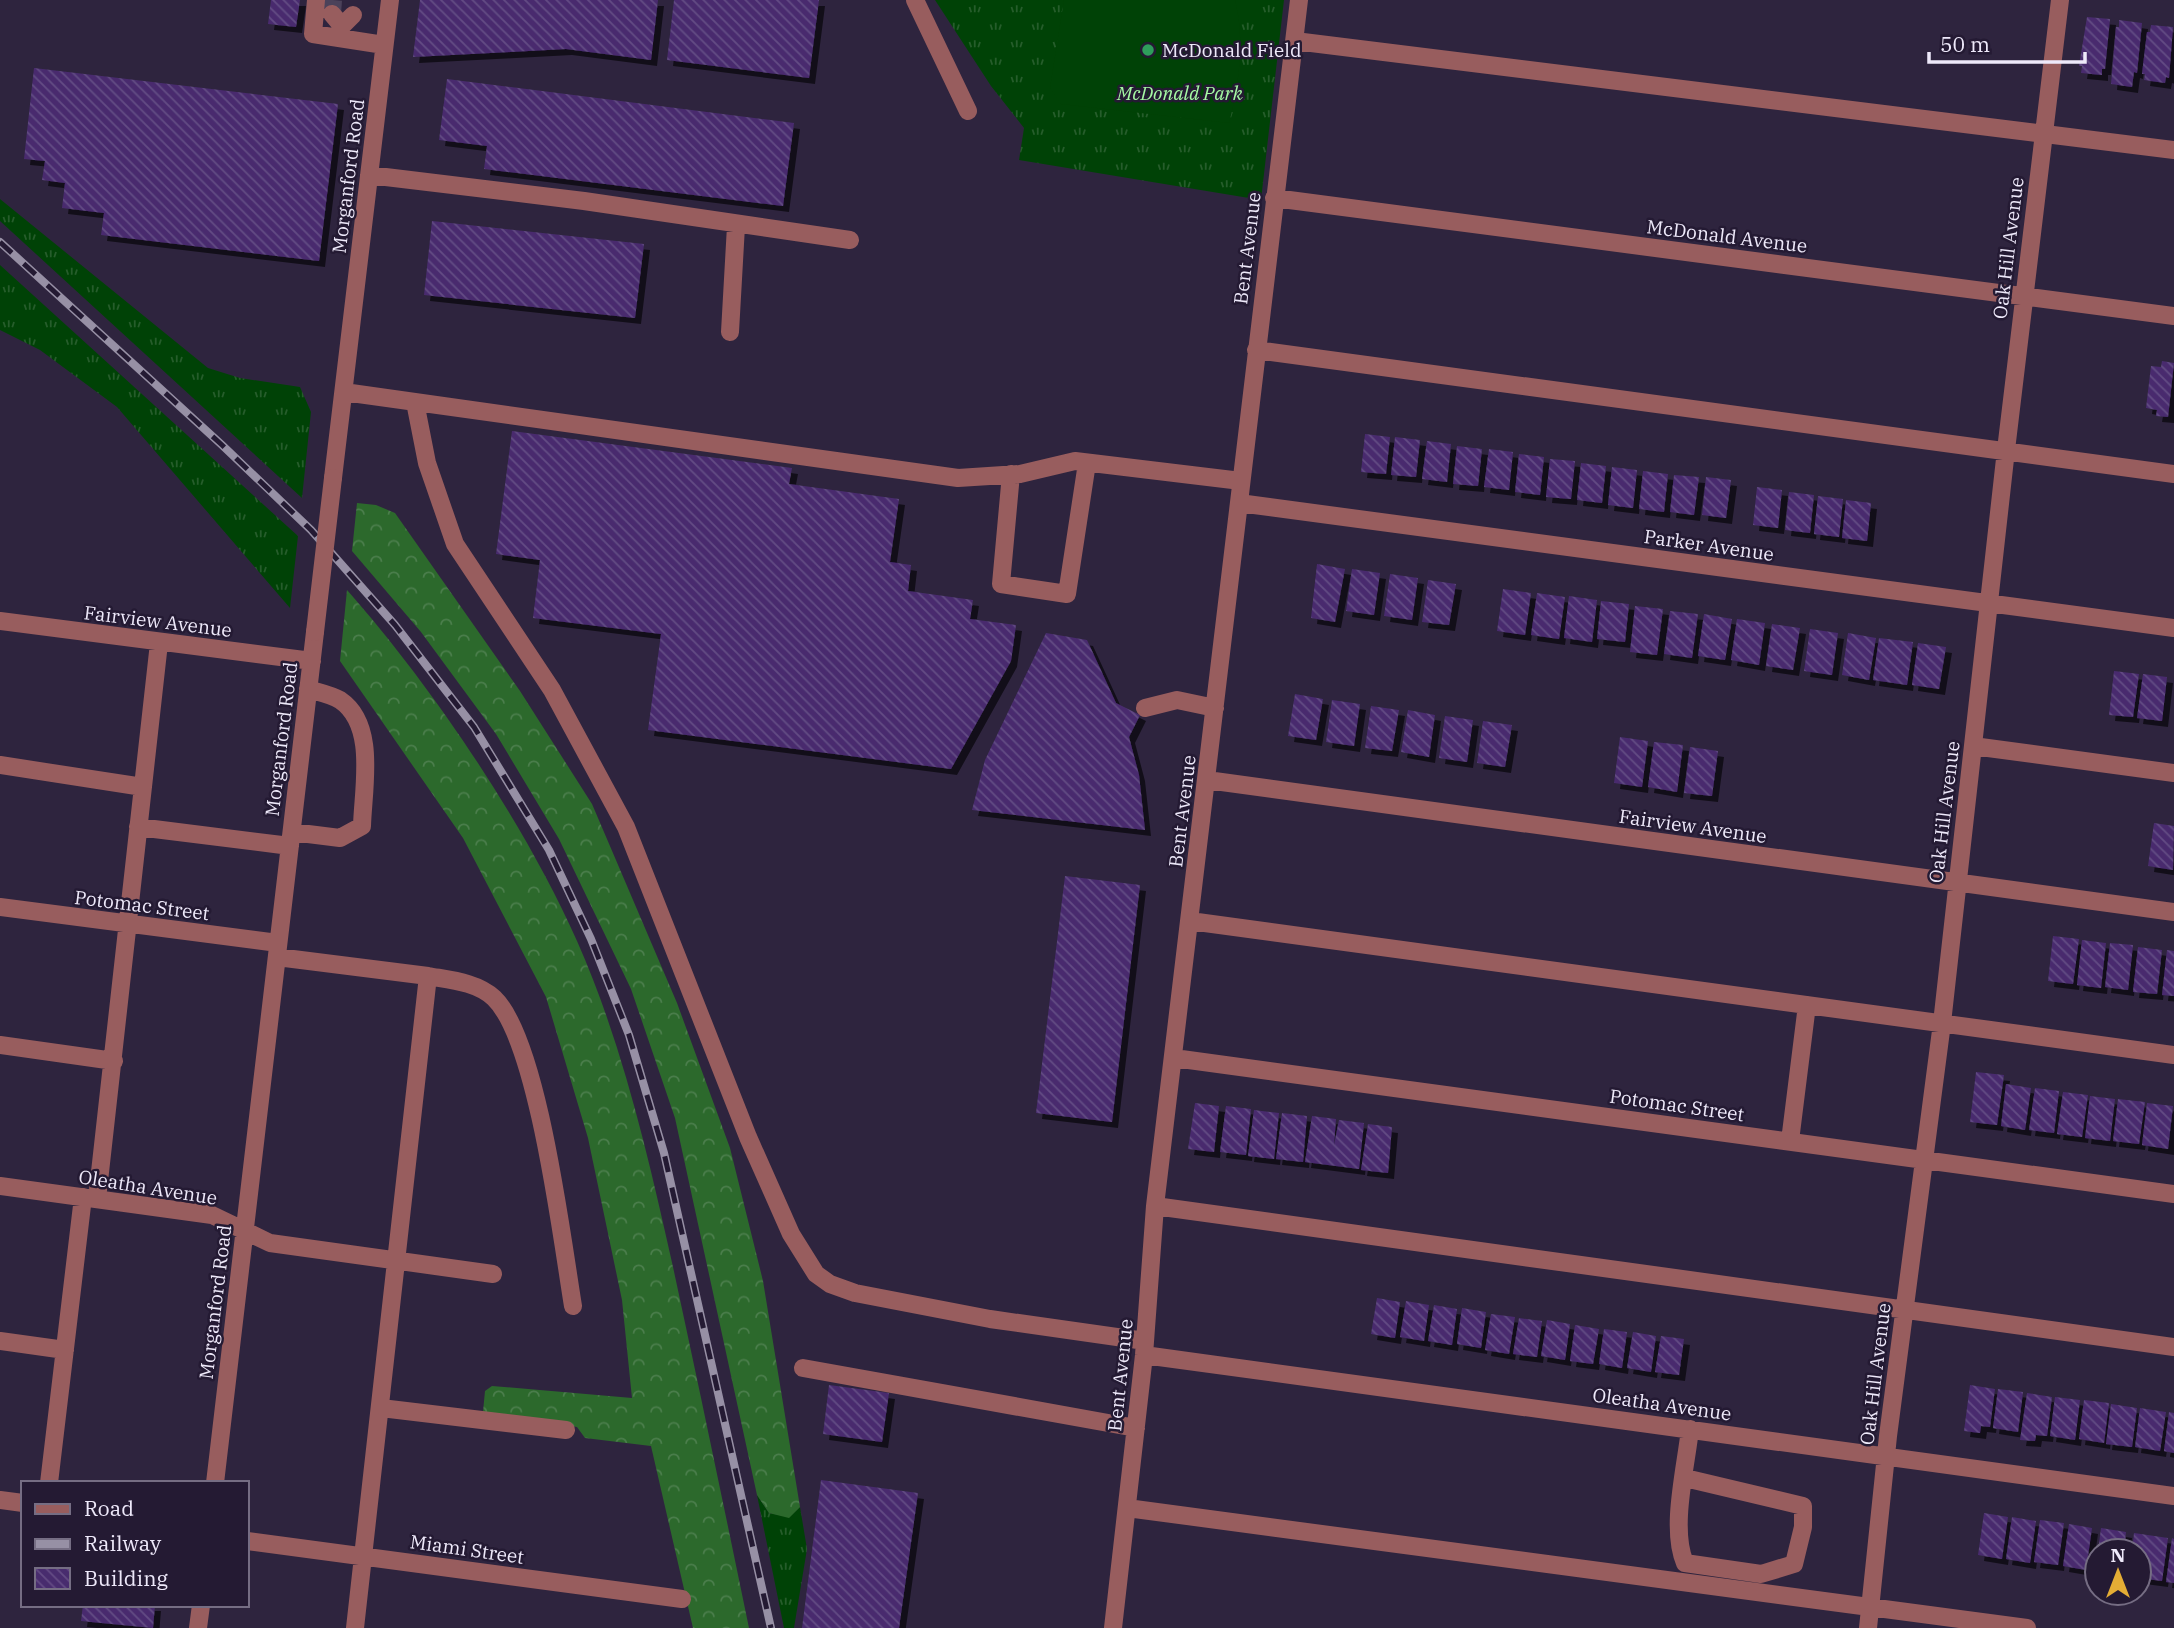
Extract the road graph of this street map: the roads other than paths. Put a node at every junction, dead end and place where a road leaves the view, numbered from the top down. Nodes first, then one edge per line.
1 (316, 0) tunnel mouth
2 (390, 0) edge
3 (915, 0) edge
4 (1299, 0) edge
5 (2060, 0) edge
6 (1295, 41) junction
7 (384, 46) junction
8 (968, 111) dead end
9 (2043, 133) junction
10 (2174, 150) edge
11 (369, 175) junction
12 (1274, 198) junction
13 (736, 226) junction
14 (850, 240) dead end
15 (2024, 296) junction
16 (2174, 316) edge
17 (730, 332) dead end
18 (1256, 350) junction
19 (344, 392) junction
20 (415, 402) junction
21 (2006, 450) junction
22 (1087, 463) junction
23 (1012, 474) junction
24 (2174, 474) edge
25 (1241, 481) junction
26 (1239, 503) junction
27 (1989, 603) junction
28 (0, 621) edge
29 (2174, 628) edge
30 (159, 643) junction
31 (312, 661) junction
32 (308, 689) junction
33 (1145, 708) dead end
34 (1215, 708) junction
35 (1973, 746) junction
36 (0, 765) edge
37 (2174, 773) edge
38 (1206, 780) junction
39 (143, 787) junction
40 (138, 827) junction
41 (291, 839) junction
42 (1957, 883) junction
43 (0, 907) edge
44 (2174, 912) edge
45 (1190, 920) junction
46 (127, 925) junction
47 (278, 950) junction
48 (428, 976) junction
49 (1807, 1005) junction
50 (1942, 1023) junction
51 (0, 1045) edge
52 (2174, 1055) edge
53 (1174, 1059) junction
54 (114, 1061) junction
55 (1790, 1141) junction
56 (1923, 1159) junction
57 (0, 1186) edge
58 (2174, 1194) edge
59 (90, 1198) junction
60 (1155, 1206) junction
61 (245, 1230) junction
62 (398, 1260) junction
63 (494, 1275) dead end
64 (573, 1306) dead end
65 (1904, 1312) junction
66 (0, 1341) edge
67 (2174, 1347) edge
68 (1144, 1348) junction
69 (65, 1350) junction
70 (803, 1368) dead end
71 (381, 1408) junction
72 (1136, 1428) junction
73 (1690, 1429) junction
74 (566, 1430) dead end
75 (1886, 1457) junction
76 (1685, 1478) junction
77 (48, 1481) edge
78 (215, 1481) edge
79 (2174, 1496) edge
80 (0, 1500) edge
81 (21, 1503) edge
82 (1127, 1508) junction
83 (248, 1541) edge
84 (363, 1556) junction
85 (682, 1599) dead end
86 (201, 1607) edge
87 (1870, 1607) junction
88 (198, 1628) edge
89 (355, 1628) edge
90 (1113, 1628) edge
91 (1868, 1628) edge
92 (2027, 1628) edge

1 - 7 street
2 - 7 street, Morganford Road
3 - 8 street
4 - 6 street, Bent Avenue
5 - 9 street, Oak Hill Avenue
6 - 9 street
6 - 12 street, Bent Avenue
7 - 11 street, Morganford Road
9 - 10 street
9 - 15 street, Oak Hill Avenue
11 - 13 street
11 - 19 street, Morganford Road
12 - 15 street, McDonald Avenue
12 - 18 street, Bent Avenue
13 - 14 street
13 - 17 street
15 - 16 street, McDonald Avenue
15 - 21 street, Oak Hill Avenue
18 - 21 street
18 - 25 street, Bent Avenue
19 - 20 street
19 - 31 street, Morganford Road, bridge
20 - 23 street
20 - 68 street, Oleatha Avenue
21 - 24 street
21 - 27 street, Oak Hill Avenue
22 - 23 street
22 - 23 street
22 - 25 street
25 - 26 street, Bent Avenue
26 - 27 street, Parker Avenue
26 - 34 street, Bent Avenue
27 - 29 street, Parker Avenue
27 - 35 street, Oak Hill Avenue
28 - 30 street, Fairview Avenue
30 - 31 street, Fairview Avenue
30 - 39 street
31 - 32 street, Morganford Road
32 - 41 street, Morganford Road
32 - 41 street
33 - 34 street
34 - 38 street, Bent Avenue
35 - 37 street
35 - 42 street, Oak Hill Avenue
36 - 39 street
38 - 42 street, Fairview Avenue
38 - 45 street, Bent Avenue
39 - 40 street
40 - 41 street
40 - 46 street
41 - 47 street, Morganford Road
42 - 44 street, Fairview Avenue
42 - 50 street, Oak Hill Avenue
43 - 46 street, Potomac Street
45 - 49 street
45 - 53 street, Bent Avenue
46 - 47 street, Potomac Street
46 - 54 street
47 - 48 street, Potomac Street
47 - 61 street, Morganford Road
48 - 62 street
48 - 64 street, Potomac Street
49 - 50 street
49 - 55 street
50 - 52 street
50 - 56 street, Oak Hill Avenue
51 - 54 street
53 - 55 street, Potomac Street
53 - 60 street, Bent Avenue
54 - 59 street
55 - 56 street, Potomac Street
56 - 58 street, Potomac Street
56 - 65 street, Oak Hill Avenue
57 - 59 street, Oleatha Avenue
59 - 61 street, Oleatha Avenue
59 - 69 street
60 - 65 street
60 - 68 street, Bent Avenue
61 - 62 street, Oleatha Avenue
61 - 78 street, Morganford Road
62 - 63 street, Oleatha Avenue
62 - 71 street
65 - 67 street
65 - 75 street, Oak Hill Avenue
66 - 69 street
68 - 72 street, Bent Avenue
68 - 73 street, Oleatha Avenue
69 - 77 street
70 - 72 street
71 - 74 street
71 - 84 street
72 - 82 street, Bent Avenue
73 - 75 street, Oleatha Avenue
73 - 76 street
75 - 79 street, Oleatha Avenue
75 - 87 street, Oak Hill Avenue
76 - 76 street
80 - 81 street
82 - 87 street
82 - 90 street, Bent Avenue
83 - 84 street, Miami Street
84 - 85 street, Miami Street
84 - 89 street
86 - 88 street
87 - 91 street, Oak Hill Avenue
87 - 92 street

